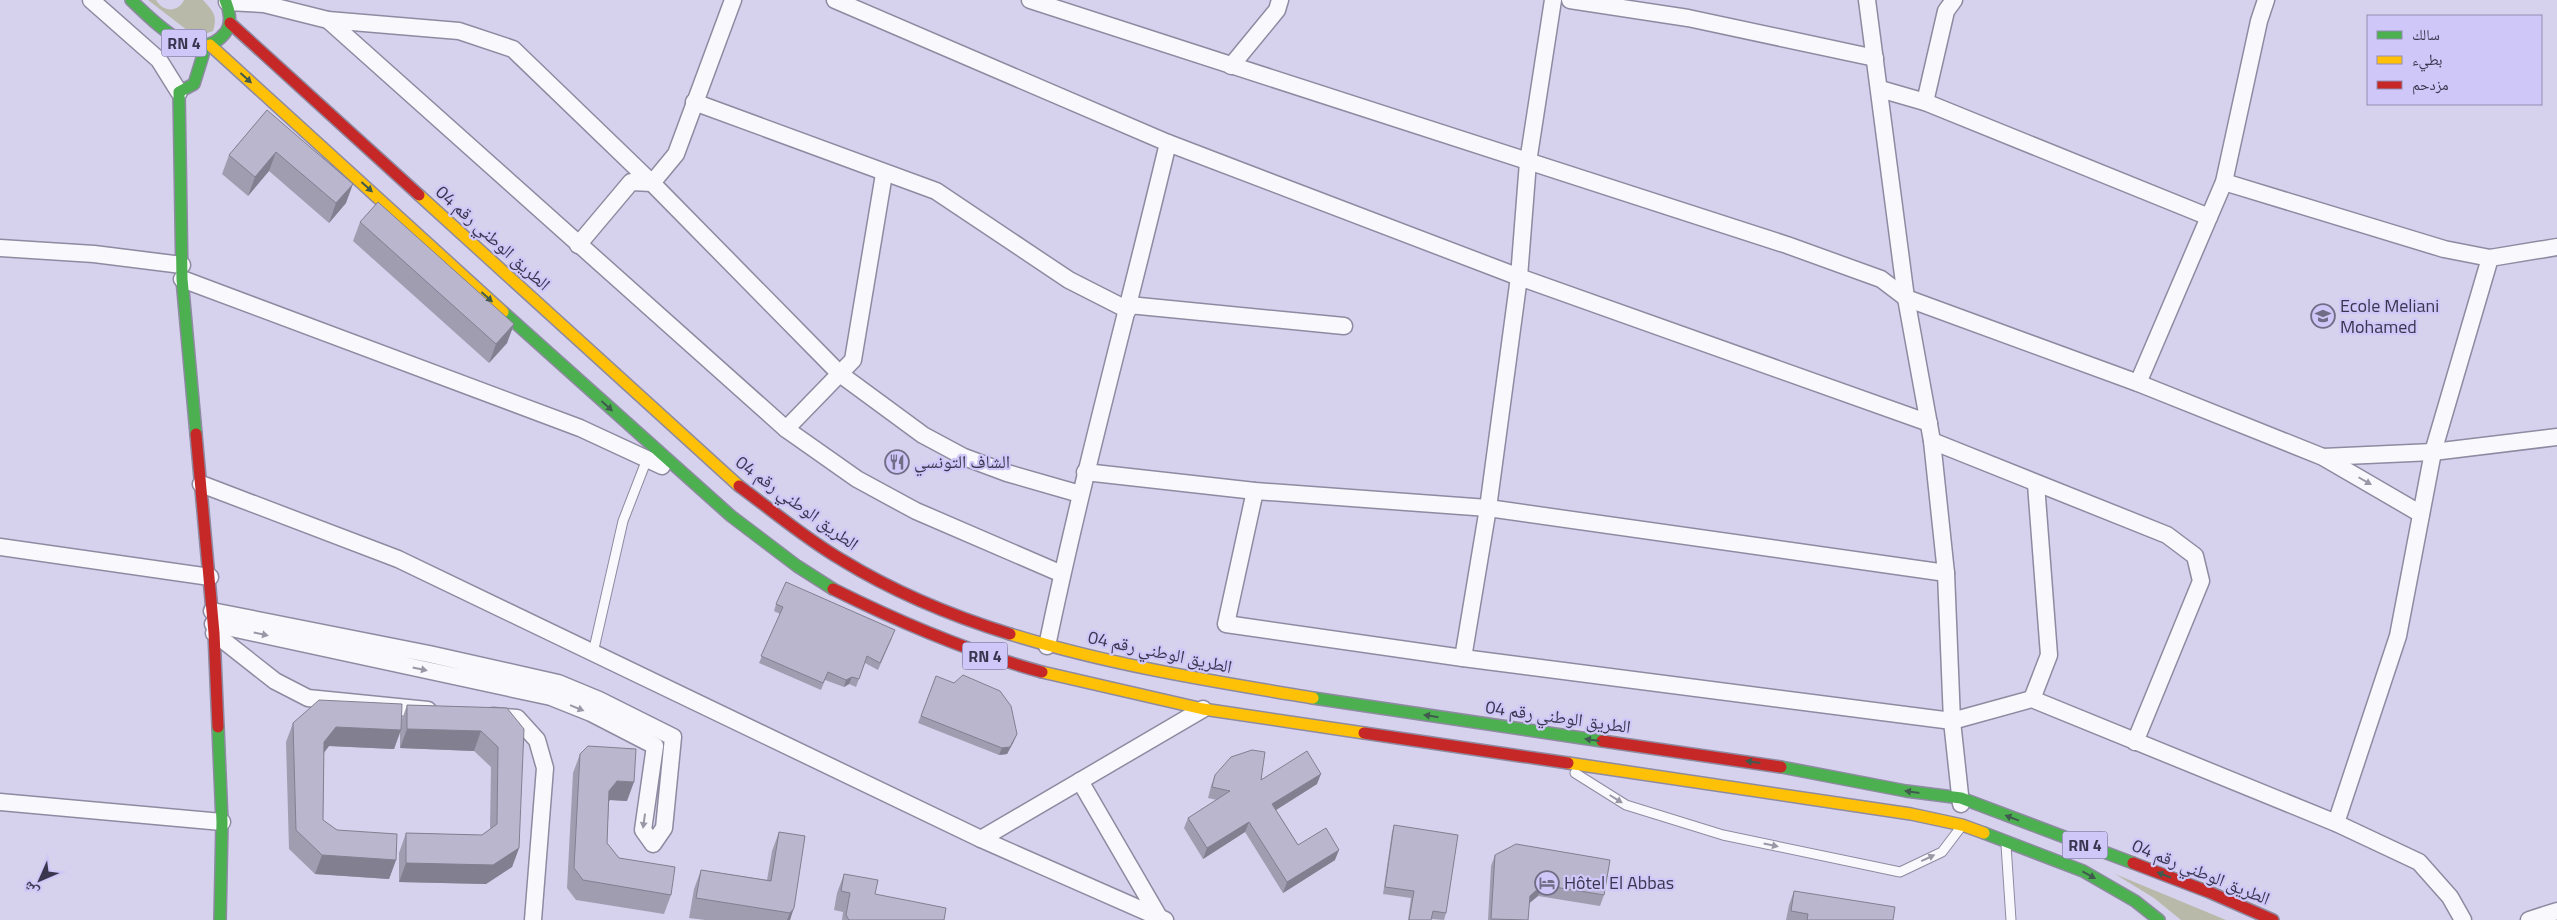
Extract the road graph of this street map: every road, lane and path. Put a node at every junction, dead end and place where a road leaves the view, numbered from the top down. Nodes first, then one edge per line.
1 (91, 0) edge
2 (131, 0) edge
3 (733, 0) edge
4 (835, 0) edge
5 (1030, 0) edge
6 (1280, 0) edge
7 (1553, 0) edge
8 (1570, 0) edge
9 (1867, 0) edge
10 (1954, 0) edge
11 (2266, 0) edge
12 (226, 1) edge
13 (264, 2) edge
14 (328, 20) junction
15 (230, 23) junction
16 (206, 46) junction
17 (1875, 58) junction
18 (1231, 66) junction
19 (1880, 89) junction
20 (179, 92) junction
21 (694, 102) junction
22 (1925, 102) junction
23 (1168, 143) junction
24 (1528, 162) junction
25 (884, 174) junction
26 (2224, 182) junction
27 (652, 183) junction
28 (2208, 217) junction
29 (578, 245) junction
30 (2557, 247) edge
31 (0, 248) edge
32 (2490, 258) junction
33 (182, 272) junction
34 (1520, 277) junction
35 (1906, 298) junction
36 (1129, 307) junction
37 (1344, 326) dead end
38 (840, 374) junction
39 (2138, 383) junction
40 (1929, 423) junction
41 (786, 429) junction
42 (2557, 436) edge
43 (1932, 441) junction
44 (2433, 452) junction
45 (2323, 457) junction
46 (647, 459) junction
47 (1085, 472) junction
48 (683, 475) junction
49 (201, 484) junction
50 (2036, 484) junction
51 (1255, 491) junction
52 (1080, 494) junction
53 (1488, 508) junction
54 (2421, 514) junction
55 (0, 547) edge
56 (1946, 573) junction
57 (1062, 574) junction
58 (210, 577) junction
59 (213, 623) junction
60 (1047, 646) junction
61 (593, 653) junction
62 (1464, 658) junction
63 (2032, 699) junction
64 (1203, 709) junction
65 (447, 712) edge
66 (477, 714) edge
67 (1952, 721) junction
68 (2136, 742) junction
69 (1560, 764) junction
70 (1080, 781) junction
71 (1961, 798) junction
72 (0, 802) edge
73 (222, 822) junction
74 (2336, 823) junction
75 (1962, 825) junction
76 (981, 839) junction
77 (2006, 843) junction
78 (2210, 892) junction
79 (2557, 911) edge
80 (1162, 919) edge
81 (220, 920) edge
82 (533, 920) edge
83 (2011, 920) edge
84 (2159, 920) edge
85 (2254, 920) edge
86 (2273, 920) edge
87 (2464, 920) edge
88 (2529, 920) edge

1 - 20 street
2 - 16 main road, RN 4
3 - 21 street
4 - 23 street
5 - 18 street
6 - 18 street
7 - 24 street
8 - 17 street
9 - 17 street
10 - 22 street
11 - 26 street
12 - 13 street
12 - 15 main road, RN 4
13 - 14 street
14 - 27 street
14 - 29 street
15 - 16 main road, RN 4
15 - 60 main road, الطريق الوطني رقم 04 / RN 4
16 - 20 main road
16 -> 48 main road, RN 4
17 - 19 street
18 - 24 street
19 - 22 street
19 - 35 street
20 - 33 main road
21 - 25 street
21 - 27 street
22 - 28 street
23 - 34 street
23 - 36 street
24 - 34 street
24 - 35 street
25 - 36 street
25 - 38 street
26 - 28 street
26 - 32 street
27 - 29 street
27 - 38 street
28 - 39 street
29 - 41 street
30 - 32 street
31 - 33 street
32 - 44 street
33 - 46 street
33 - 49 main road
34 - 40 street
34 - 53 street
35 - 39 street
35 - 40 street
36 - 37 street
36 - 47 street
38 - 41 street
38 - 52 street
39 - 45 street
40 - 43 street
41 - 57 street
42 - 44 street
43 - 50 street
43 - 56 street
44 - 45 street
44 - 54 street
45 -> 54 street
46 - 48 street
46 - 61 lane
47 - 51 street
47 - 52 street
48 - 64 main road, RN 4
49 - 58 main road
49 - 61 street
50 - 63 street
50 - 68 street
51 - 53 street
51 - 62 street
52 - 57 street
53 - 56 street
53 - 62 street
54 - 74 street
55 - 58 street
56 - 67 street
57 - 60 street
58 - 59 main road
59 -> 59 street
59 - 65 street
59 - 73 main road
71 -> 60 main road, الطريق الوطني رقم 04 / RN 4
61 - 76 street
62 - 67 street
63 - 67 street
63 - 68 street
64 - 69 main road, RN 4
64 - 70 street
66 - 82 street
67 - 71 street
68 - 74 street
69 - 75 main road, RN 4
69 -> 75 lane
70 - 76 street
70 - 80 street
71 - 75 street
78 -> 71 main road, الطريق الوطني رقم 04 / RN 4
72 - 73 street
73 - 81 main road
74 - 87 street
75 - 77 main road, RN 4
76 - 80 street
77 - 83 lane
77 -> 84 main road, RN 4
78 - 85 main road, RN 4
78 - 86 main road, الطريق الوطني رقم 04 / RN 4
79 - 88 street

